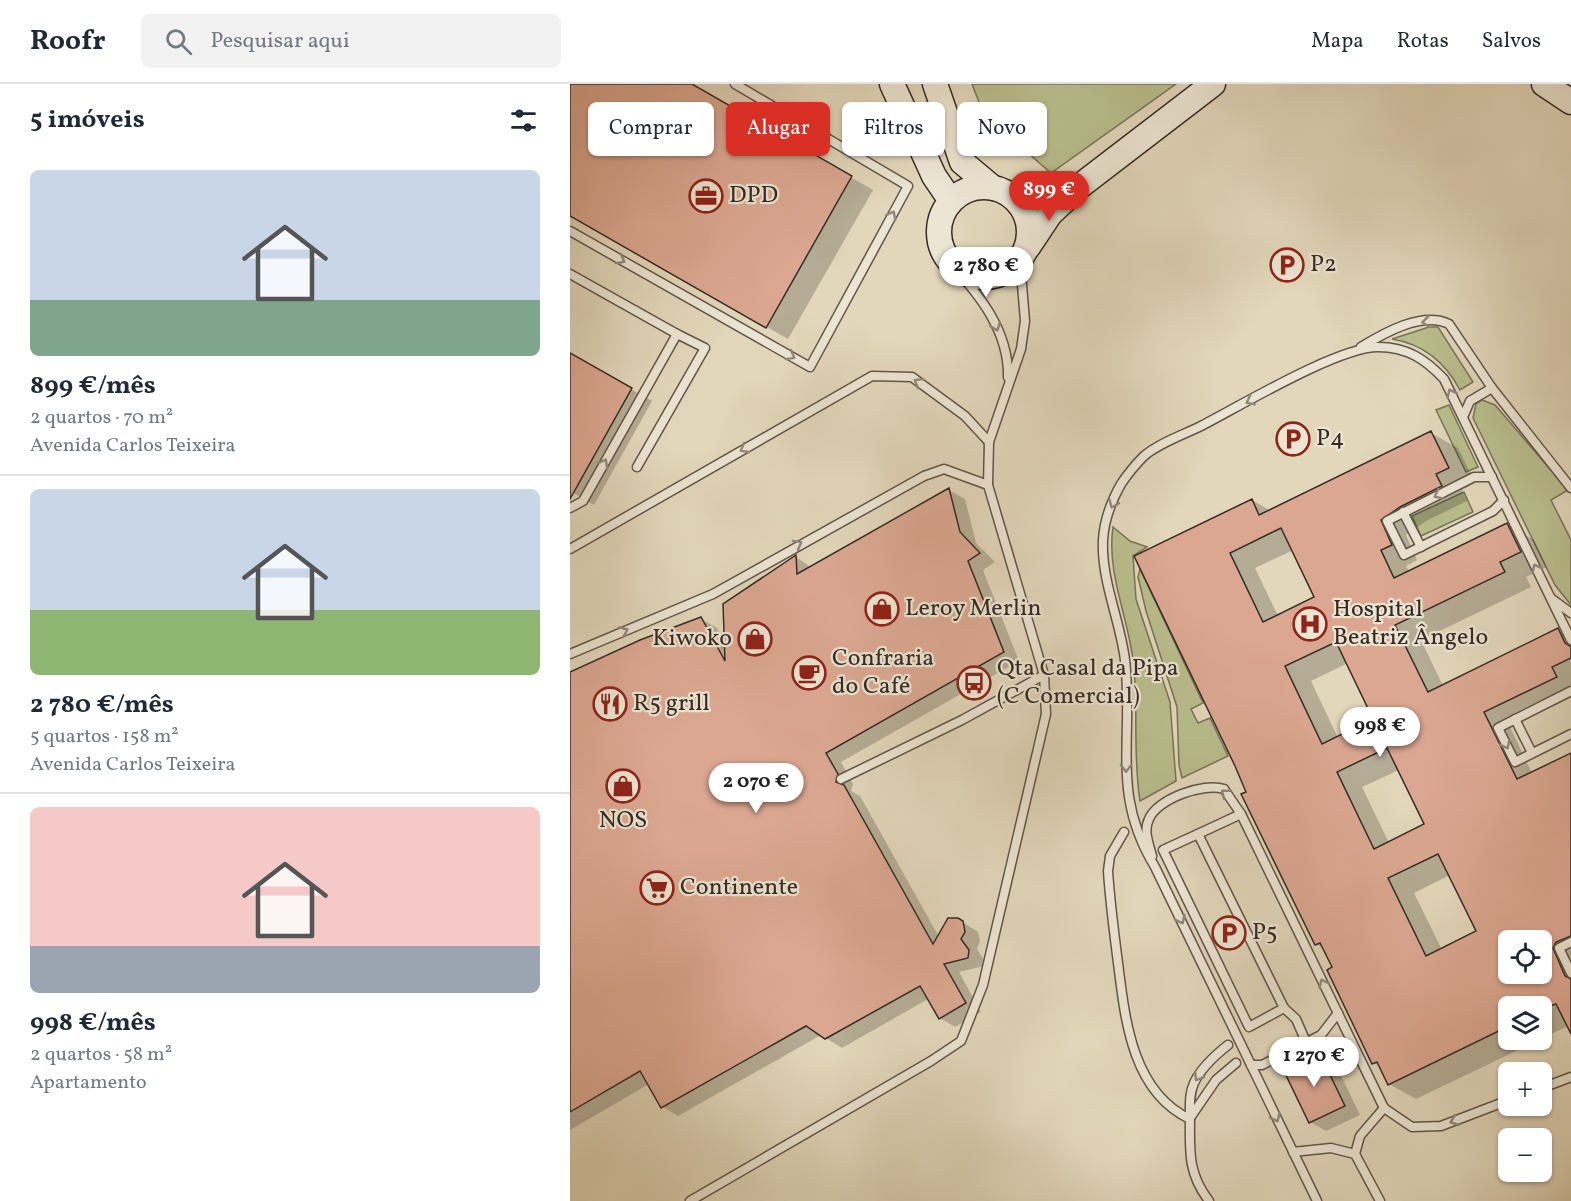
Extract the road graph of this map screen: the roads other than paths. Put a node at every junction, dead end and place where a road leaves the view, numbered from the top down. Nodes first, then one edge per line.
1 (735, 84) edge
2 (892, 84) edge
3 (936, 84) edge
4 (1213, 84) edge
5 (1544, 84) edge
6 (1571, 102) edge
7 (1080, 186) junction
8 (993, 188) junction
9 (951, 201) junction
10 (1019, 202) junction
11 (570, 231) edge
12 (1023, 255) junction
13 (950, 262) junction
14 (570, 274) edge
15 (677, 334) junction
16 (1356, 350) junction
17 (1007, 384) junction
18 (1492, 388) junction
19 (1463, 417) junction
20 (989, 442) junction
21 (1549, 459) junction
22 (637, 467) dead end
23 (1492, 477) junction
24 (1571, 478) edge
25 (988, 485) junction
26 (1571, 488) edge
27 (1504, 500) junction
28 (570, 508) edge
29 (1403, 513) junction
30 (1421, 547) junction
31 (570, 549) edge
32 (1550, 597) junction
33 (1571, 613) edge
34 (1571, 640) edge
35 (570, 654) edge
36 (1044, 675) junction
37 (1571, 691) edge
38 (1515, 719) junction
39 (1571, 734) edge
40 (1532, 753) junction
41 (841, 779) dead end
42 (1241, 814) junction
43 (1124, 832) dead end
44 (1198, 834) junction
45 (1155, 867) junction
46 (1571, 942) edge
47 (1571, 973) edge
48 (1284, 1008) junction
49 (1338, 1013) junction
50 (1306, 1042) junction
51 (1228, 1045) dead end
52 (1236, 1062) dead end
53 (1251, 1065) junction
54 (1571, 1077) edge
55 (1552, 1084) edge
56 (1498, 1104) edge
57 (1384, 1108) junction
58 (1190, 1119) junction
59 (1293, 1152) junction
60 (1355, 1154) junction
61 (690, 1201) edge
62 (1209, 1201) edge
63 (1317, 1201) edge
64 (1380, 1201) edge

11 -> 1 lane
2 - 9 main road
3 - 8 main road
4 - 7 main road
5 - 6 main road
7 - 10 main road
7 - 12 main road
8 - 9 main road
8 - 10 main road
9 - 13 main road
10 - 12 main road
12 - 13 main road
12 - 17 lane
13 -> 17 lane
14 - 15 lane
15 - 22 lane
28 -> 15 lane
18 -> 16 lane
19 -> 16 lane
16 -> 45 lane
17 - 20 lane
18 - 19 lane
18 - 21 lane
19 - 23 lane
20 - 25 lane
20 -> 31 lane
21 - 24 lane
21 - 26 lane
23 - 27 lane
23 -> 29 lane
35 -> 25 lane
25 - 36 lane
27 - 30 lane
32 -> 27 lane
29 - 30 lane
29 - 30 lane
32 - 33 lane
32 - 34 lane
36 - 41 lane
36 - 61 lane
37 - 38 lane
38 - 40 lane
38 -> 40 lane
39 - 40 lane
42 - 44 lane
42 -> 45 lane
49 -> 42 lane
43 - 58 lane
44 - 48 lane
44 - 48 lane
45 -> 53 lane
46 - 47 lane
48 - 50 lane
49 - 50 lane
49 - 57 lane
50 - 53 lane
51 -> 58 lane
52 - 58 lane
53 -> 59 lane
54 - 55 lane
56 -> 57 lane
57 - 60 lane
58 - 62 lane
59 - 60 lane
59 - 63 lane
60 - 64 lane

